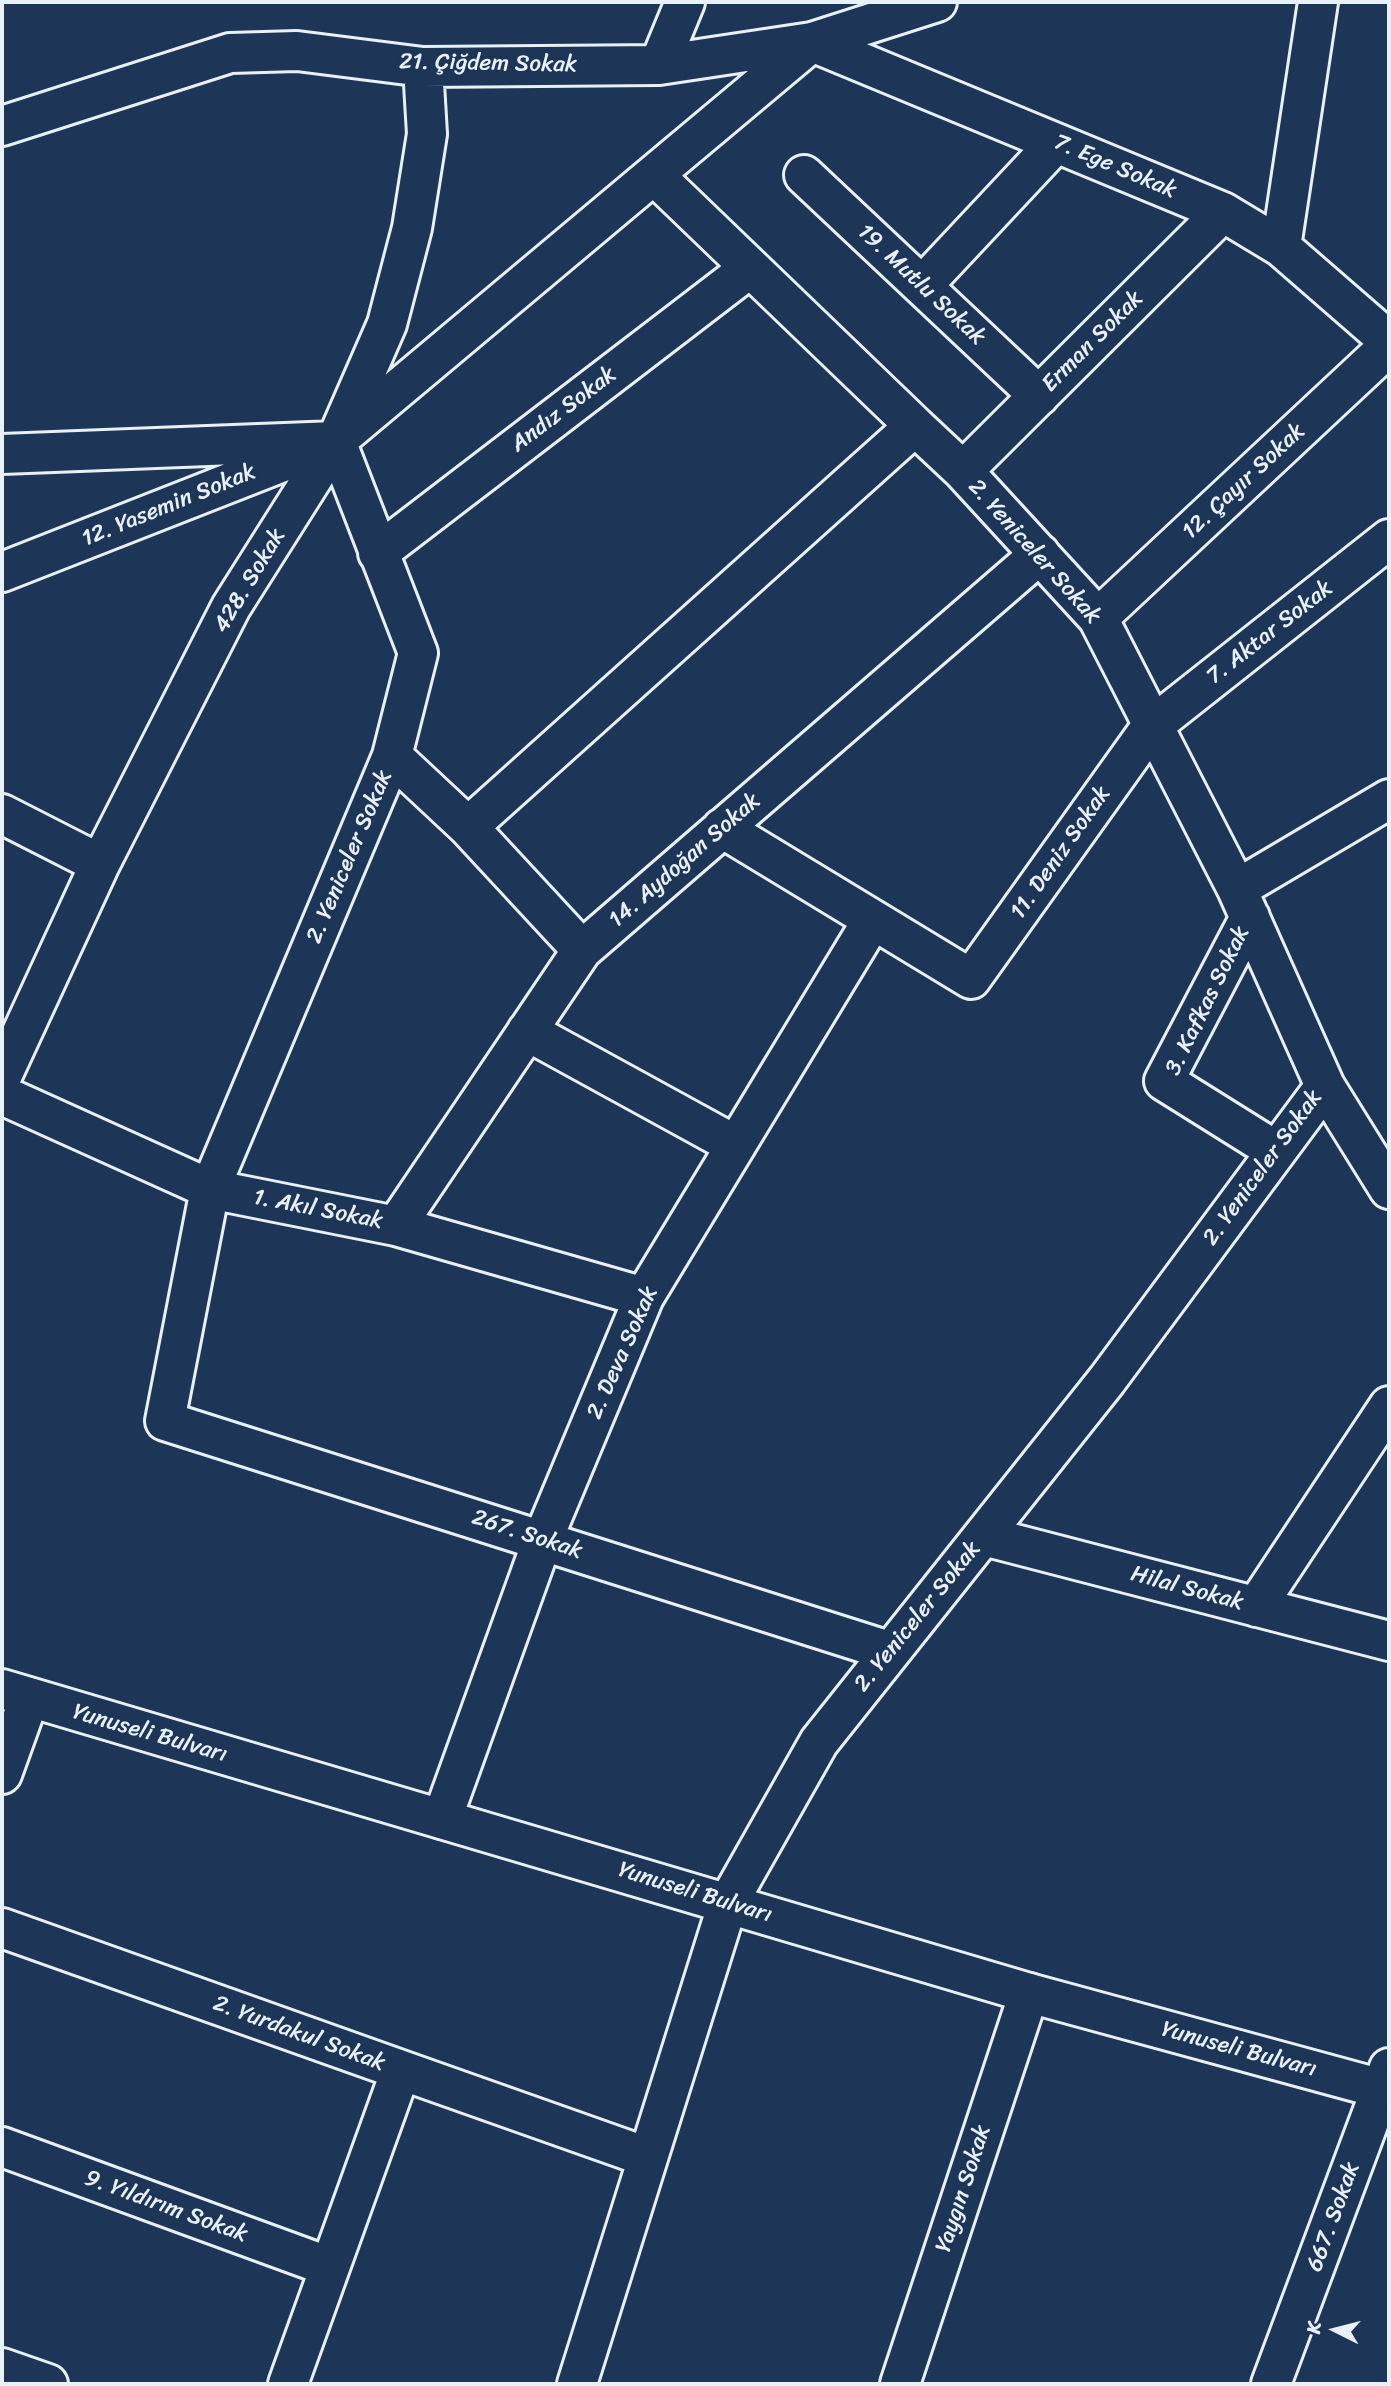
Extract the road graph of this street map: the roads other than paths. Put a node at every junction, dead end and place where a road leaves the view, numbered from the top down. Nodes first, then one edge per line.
1 (685, 2) edge
2 (1318, 2) edge
3 (924, 5) edge
4 (813, 42) junction
5 (659, 65) junction
6 (424, 67) junction
7 (2, 126) edge
8 (1056, 143) junction
9 (654, 175) junction
10 (804, 175) dead end
11 (1223, 212) junction
12 (1281, 247) junction
13 (751, 268) junction
14 (922, 286) junction
15 (1389, 341) edge
16 (1389, 346) edge
17 (1039, 396) junction
18 (915, 426) junction
19 (336, 440) junction
20 (2, 454) edge
21 (963, 471) junction
22 (1389, 539) edge
23 (378, 553) junction
24 (1040, 554) junction
25 (2, 572) edge
26 (1098, 618) junction
27 (1151, 727) junction
28 (392, 756) junction
29 (1389, 799) edge
30 (2, 814) edge
31 (468, 827) junction
32 (722, 828) junction
33 (100, 864) junction
34 (1243, 903) junction
35 (872, 921) junction
36 (582, 950) junction
37 (527, 1031) junction
38 (2, 1076) edge
39 (1325, 1086) junction
40 (2, 1096) edge
41 (735, 1145) junction
42 (1276, 1152) junction
43 (210, 1189) junction
44 (1389, 1189) edge
45 (396, 1226) junction
46 (644, 1297) junction
47 (1389, 1406) edge
48 (165, 1421) joint
49 (984, 1536) junction
50 (543, 1539) junction
51 (1256, 1606) junction
52 (1389, 1641) edge
53 (888, 1651) junction
54 (15, 1694) edge
55 (2, 1774) edge
56 (442, 1819) junction
57 (728, 1903) junction
58 (2, 1928) edge
59 (1029, 1993) junction
60 (401, 2070) junction
61 (1387, 2082) edge
62 (2, 2147) edge
63 (647, 2157) junction
64 (330, 2267) junction
65 (2, 2368) edge
66 (48, 2384) edge
67 (288, 2384) edge
68 (577, 2384) edge
69 (900, 2384) edge
70 (1271, 2384) edge

1 - 5 street
2 - 12 street
3 - 4 street, 21. Çiğdem Sokak
4 - 5 street, 21. Çiğdem Sokak
4 - 8 street, 7. Ege Sokak
4 - 9 street
5 - 6 street, 21. Çiğdem Sokak
6 - 7 street, 21. Çiğdem Sokak
6 - 19 street, 428. Sokak
8 - 11 street, 7. Ege Sokak
8 - 14 street
9 - 13 street
9 - 19 street
10 - 14 street, 19. Mutlu Sokak
11 - 12 street, 7. Ege Sokak
11 - 17 street, Erman Sokak
12 - 15 street, 7. Ege Sokak
13 - 18 street
13 - 23 street, Andız Sokak
14 - 17 street, 19. Mutlu Sokak
16 - 26 street, 12. Çayır Sokak
17 - 21 street, Erman Sokak
18 - 21 street, 2. Yeniceler Sokak
18 - 31 street
19 - 20 street
19 - 23 street
19 - 25 street, 12. Yasemin Sokak
19 - 33 street, 428. Sokak
21 - 24 street, 2. Yeniceler Sokak
22 - 27 street, 7. Aktar Sokak
23 - 28 street
24 - 26 street, 2. Yeniceler Sokak
24 - 32 street, 14. Aydoğan Sokak
26 - 27 street, 2. Yeniceler Sokak
27 - 34 street, 2. Yeniceler Sokak
27 - 35 street, 11. Deniz Sokak
28 - 31 street, 2. Yeniceler Sokak
28 - 43 street, 2. Yeniceler Sokak
29 - 34 street
30 - 33 street
31 - 36 street, 2. Yeniceler Sokak
32 - 35 street
32 - 36 street, 14. Aydoğan Sokak
33 - 38 street, 428. Sokak
34 - 39 street, 2. Yeniceler Sokak
34 - 42 street, 3. Kafkas Sokak
35 - 41 street, 2. Deva Sokak
36 - 37 street, 14. Aydoğan Sokak
37 - 41 street
37 - 45 street, 14. Aydoğan Sokak
39 - 42 street, 2. Yeniceler Sokak
39 - 44 street
40 - 43 street, 1. Akıl Sokak
41 - 46 street, 2. Deva Sokak
42 - 49 street, 2. Yeniceler Sokak
43 - 45 street, 1. Akıl Sokak
43 - 48 street, 2. Yeniceler Sokak
45 - 46 street, 1. Akıl Sokak
46 - 50 street, 2. Deva Sokak
47 - 51 street
48 - 50 street, 267. Sokak
49 - 51 street, Hilal Sokak
49 - 53 street, 2. Yeniceler Sokak
50 - 53 street, 267. Sokak
50 - 56 street, 2. Deva Sokak
51 - 52 street, Hilal Sokak
53 - 57 street, 2. Yeniceler Sokak
54 - 55 street
54 - 56 street, Yunuseli Bulvarı
56 - 57 street, Yunuseli Bulvarı
57 - 59 street, Yunuseli Bulvarı
57 - 63 street, 2. Yeniceler Sokak
58 - 60 street, 2. Yurdakul Sokak
59 - 61 street, Yunuseli Bulvarı
59 - 69 street, Yaygın Sokak
60 - 63 street
60 - 64 street, 2. Yurdakul Sokak
61 - 70 street, 667. Sokak
62 - 64 street, 9. Yıldırım Sokak
63 - 68 street, 2. Yeniceler Sokak
64 - 67 street, 2. Yurdakul Sokak
65 - 66 street

